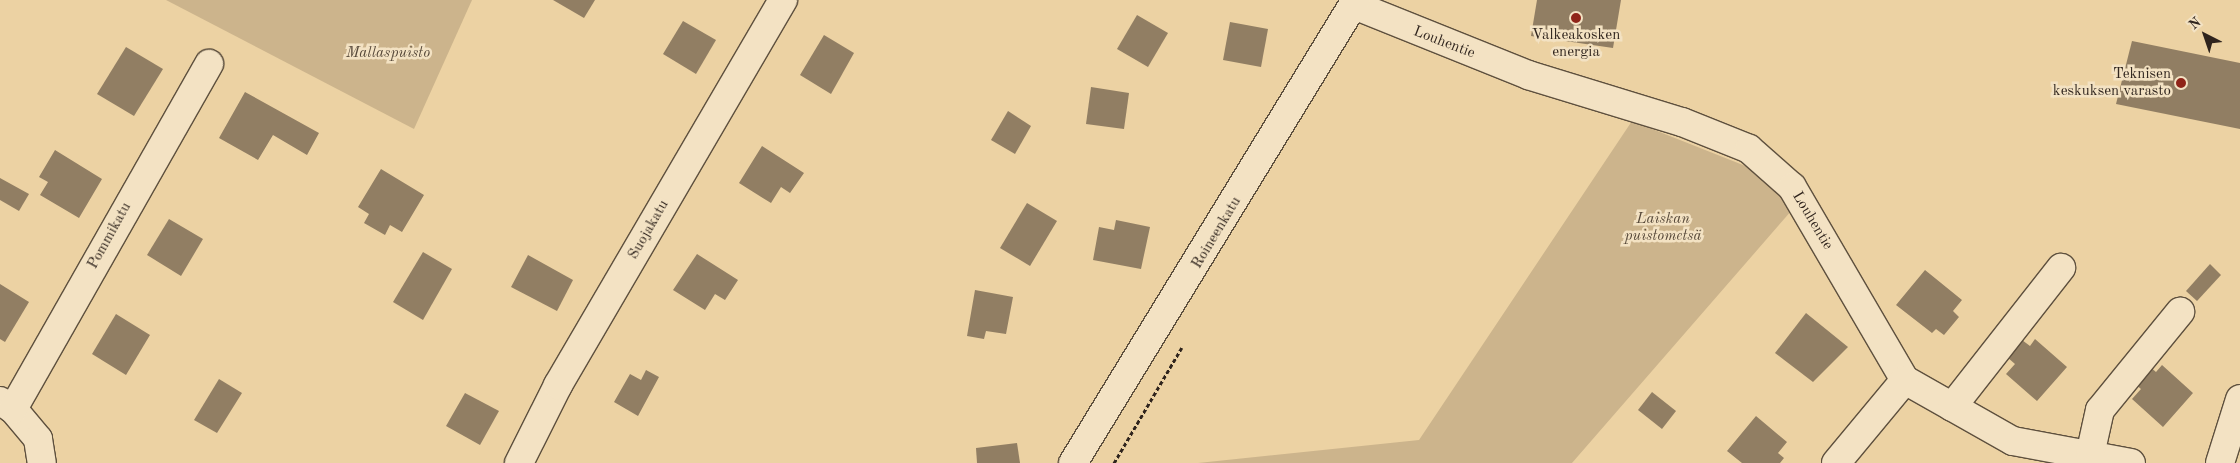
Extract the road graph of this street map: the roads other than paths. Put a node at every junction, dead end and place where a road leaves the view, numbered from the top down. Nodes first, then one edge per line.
1 (783, 0) edge
2 (1355, 2) edge
3 (209, 64) dead end
4 (2061, 268) dead end
5 (2180, 312) dead end
6 (1904, 380) junction
7 (2240, 399) edge
8 (6, 405) edge
9 (1952, 407) junction
10 (2090, 456) junction
11 (42, 463) edge
12 (519, 463) edge
13 (1073, 463) edge
14 (1836, 463) edge
15 (2131, 463) edge
16 (2220, 463) edge

1 - 12 street, Suojakatu
2 - 6 street, Louhentie
2 - 13 street, Roineenkatu
3 - 8 street, Pommikatu
4 - 9 street
5 - 10 street
6 - 9 street
6 - 14 street
7 - 16 street
8 - 11 street
9 - 10 street
10 - 15 street

